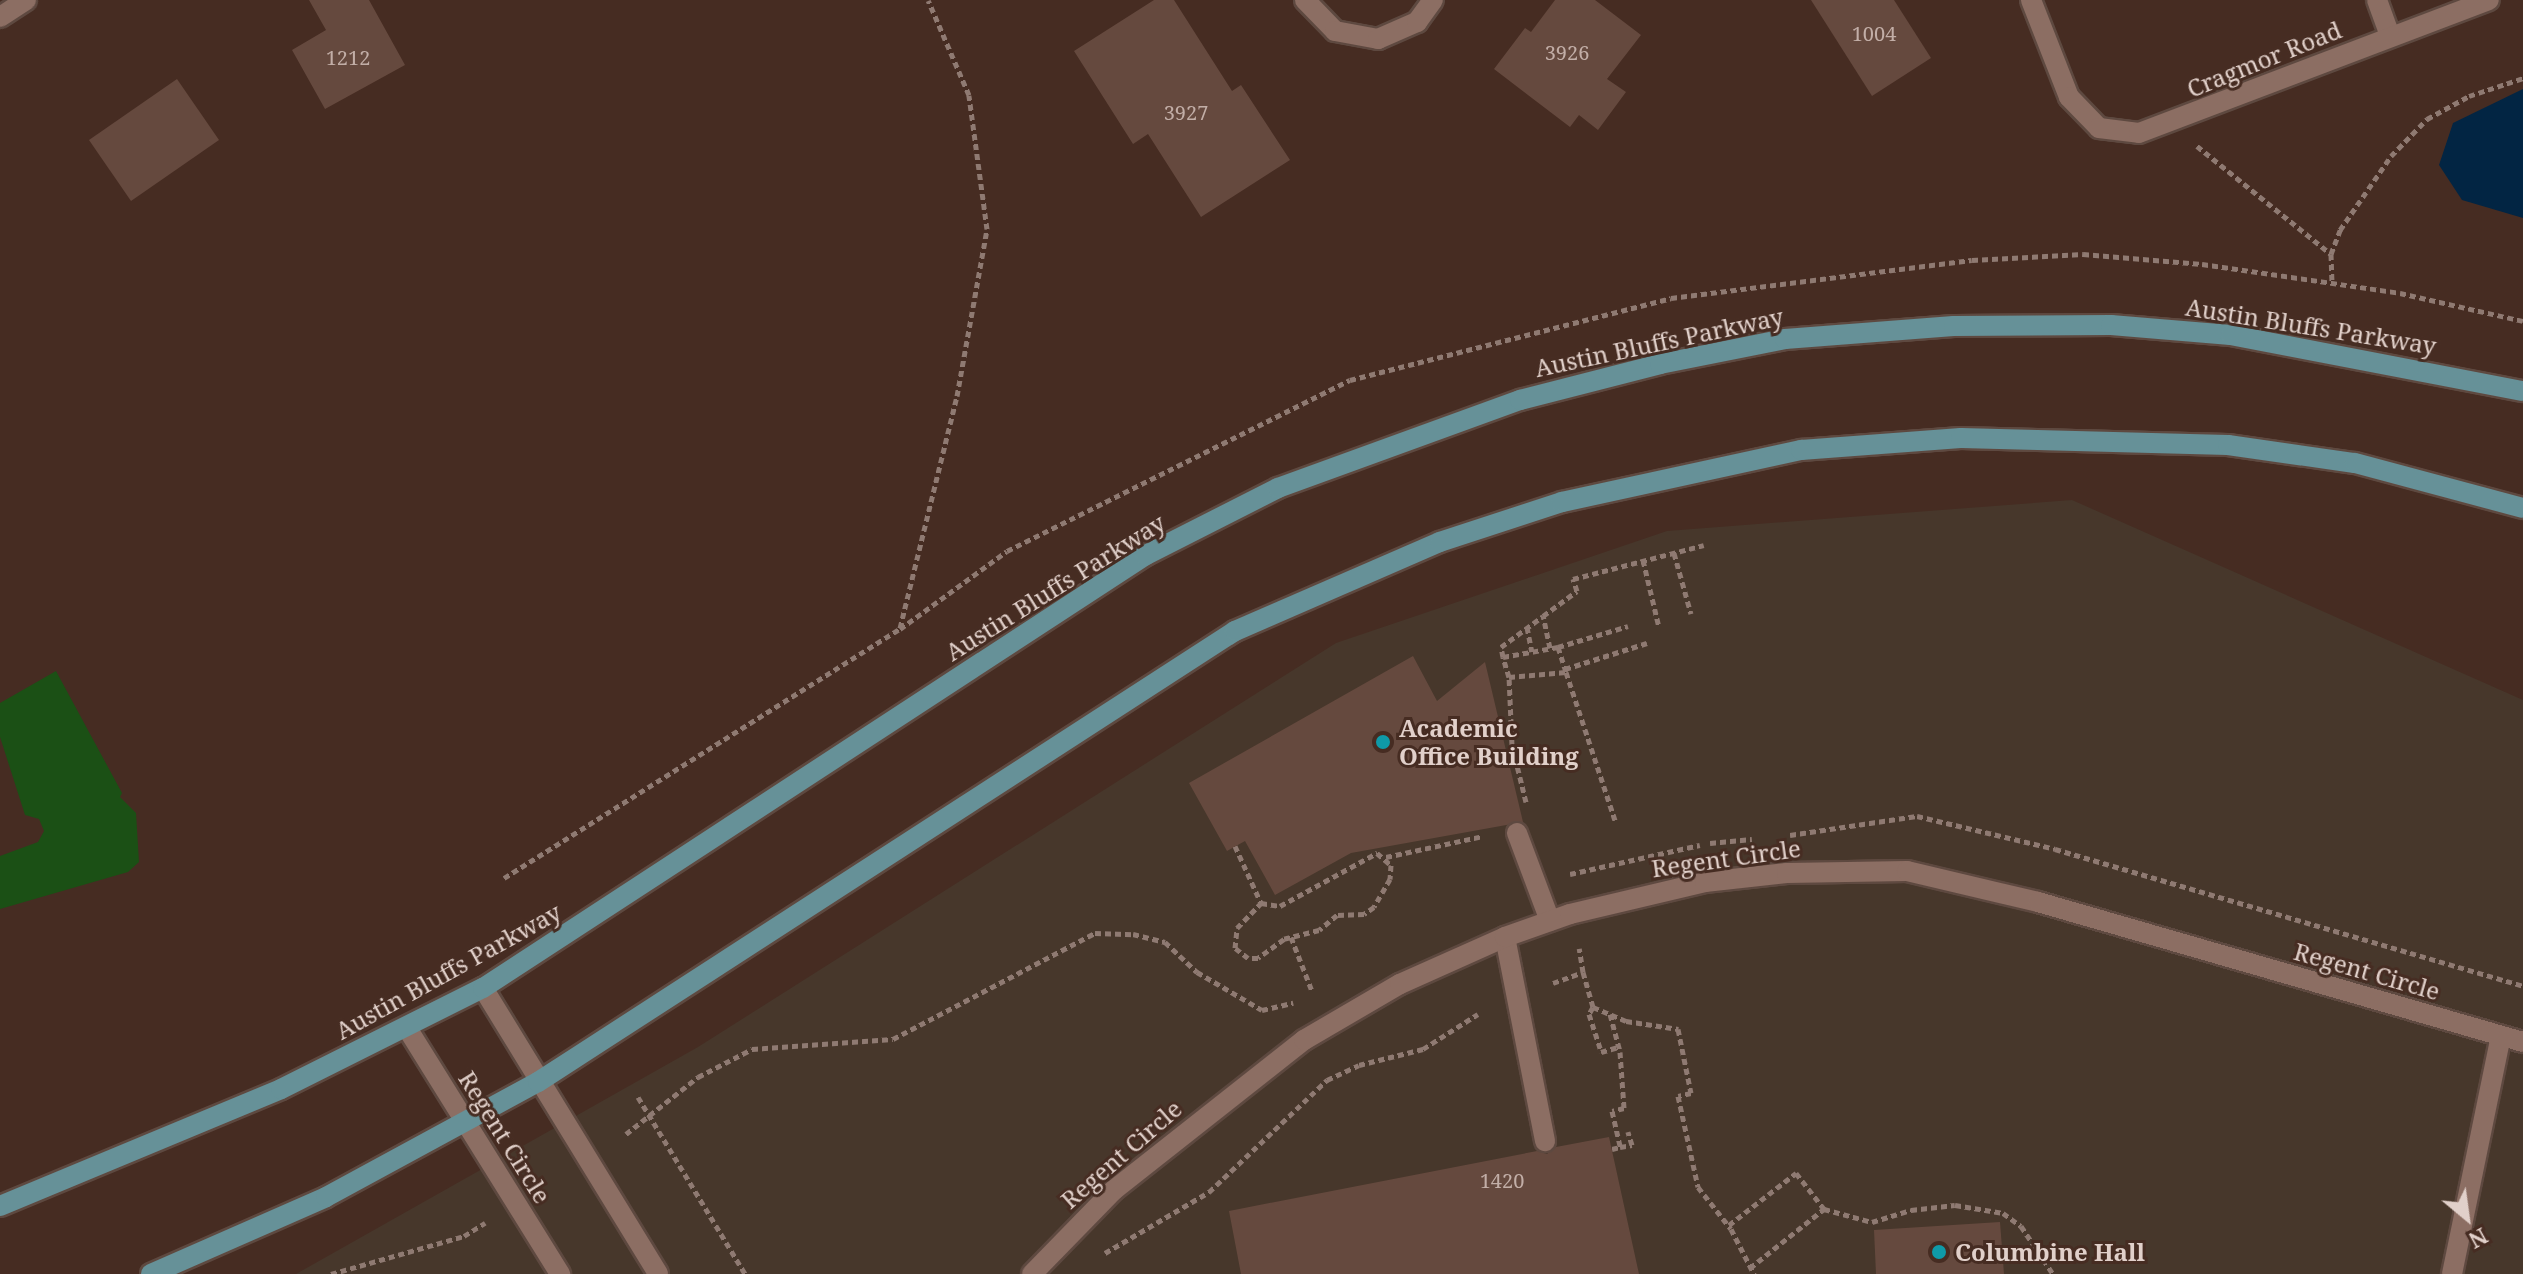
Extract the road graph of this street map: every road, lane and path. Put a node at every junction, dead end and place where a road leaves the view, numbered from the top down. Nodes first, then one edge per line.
1 (26, 0) edge
2 (928, 0) edge
3 (1305, 0) edge
4 (1433, 0) edge
5 (2031, 0) edge
6 (2377, 0) edge
7 (2489, 0) edge
8 (0, 17) edge
9 (2390, 36) junction
10 (2523, 78) edge
11 (2171, 125) junction
12 (2331, 254) junction
13 (2332, 281) junction
14 (2523, 321) edge
15 (2523, 391) edge
16 (2523, 508) edge
17 (1704, 545) dead end
18 (1674, 553) junction
19 (1643, 560) junction
20 (1691, 614) dead end
21 (1543, 616) junction
22 (1628, 626) dead end
23 (1527, 627) junction
24 (1659, 627) dead end
25 (900, 629) junction
26 (1647, 643) dead end
27 (1558, 647) junction
28 (1550, 648) junction
29 (1532, 652) junction
30 (1503, 657) junction
31 (1566, 670) junction
32 (1509, 677) junction
33 (1529, 812) dead end
34 (1615, 820) dead end
35 (1517, 833) dead end
36 (1488, 834) dead end
37 (1235, 846) dead end
38 (1386, 857) junction
39 (504, 878) dead end
40 (1261, 903) junction
41 (1550, 921) junction
42 (1291, 937) junction
43 (1505, 937) junction
44 (1578, 948) dead end
45 (1583, 972) junction
46 (1553, 983) dead end
47 (483, 988) junction
48 (1312, 991) dead end
49 (1593, 1007) junction
50 (1478, 1014) dead end
51 (1610, 1014) junction
52 (407, 1028) junction
53 (2501, 1036) junction
54 (2523, 1042) edge
55 (1619, 1047) junction
56 (538, 1082) junction
57 (638, 1097) dead end
58 (464, 1124) junction
59 (1628, 1132) dead end
60 (1545, 1141) dead end
61 (1620, 1147) junction
62 (1612, 1149) dead end
63 (0, 1206) edge
64 (1824, 1209) junction
65 (485, 1223) dead end
66 (1728, 1226) junction
67 (1101, 1256) dead end
68 (1752, 1271) edge
69 (151, 1274) edge
70 (331, 1274) edge
71 (560, 1274) edge
72 (658, 1274) edge
73 (745, 1274) edge
74 (1032, 1274) edge
75 (2053, 1274) edge
76 (2452, 1274) edge

1 - 8 street
2 - 25 path
3 - 4 street
5 - 11 street, Cragmor Road
6 - 9 street
7 - 9 street, Cragmor Road
9 - 11 street, Cragmor Road
10 - 12 path
11 - 12 path
12 - 13 path
13 - 14 path
13 - 25 path
15 - 47 main road, Austin Bluffs Parkway
16 - 56 main road
17 - 18 path
18 - 19 path
18 - 20 path
19 - 21 path
19 - 24 path
21 - 23 path
21 - 28 path
22 - 27 path
23 - 29 path
23 - 30 path
25 - 39 path
26 - 31 path
27 - 28 path
27 - 31 path
28 - 29 path
29 - 30 path
30 - 32 path
31 - 32 path
31 - 34 path
32 - 33 path
35 - 41 street
36 - 38 path
37 - 40 path
38 - 40 path
38 - 42 path
40 - 42 path
41 - 43 street, Regent Circle
41 - 53 street, Regent Circle
42 - 48 path
43 - 60 street
43 - 74 street, Regent Circle
44 - 45 path
45 - 46 path
45 - 49 path
47 - 52 main road, Austin Bluffs Parkway
47 - 56 street
49 - 51 path
49 - 55 path
50 - 67 path
51 - 55 path
51 - 66 path
52 - 58 street, Regent Circle
52 - 63 main road, Austin Bluffs Parkway
53 - 54 street, Regent Circle
53 - 76 street
55 - 61 path
56 - 58 main road
56 - 72 street
57 - 73 path
58 - 69 main road
58 - 71 street, Regent Circle
59 - 61 path
61 - 62 path
64 - 66 path
64 - 68 path
64 - 75 path
65 - 70 path
66 - 68 path

